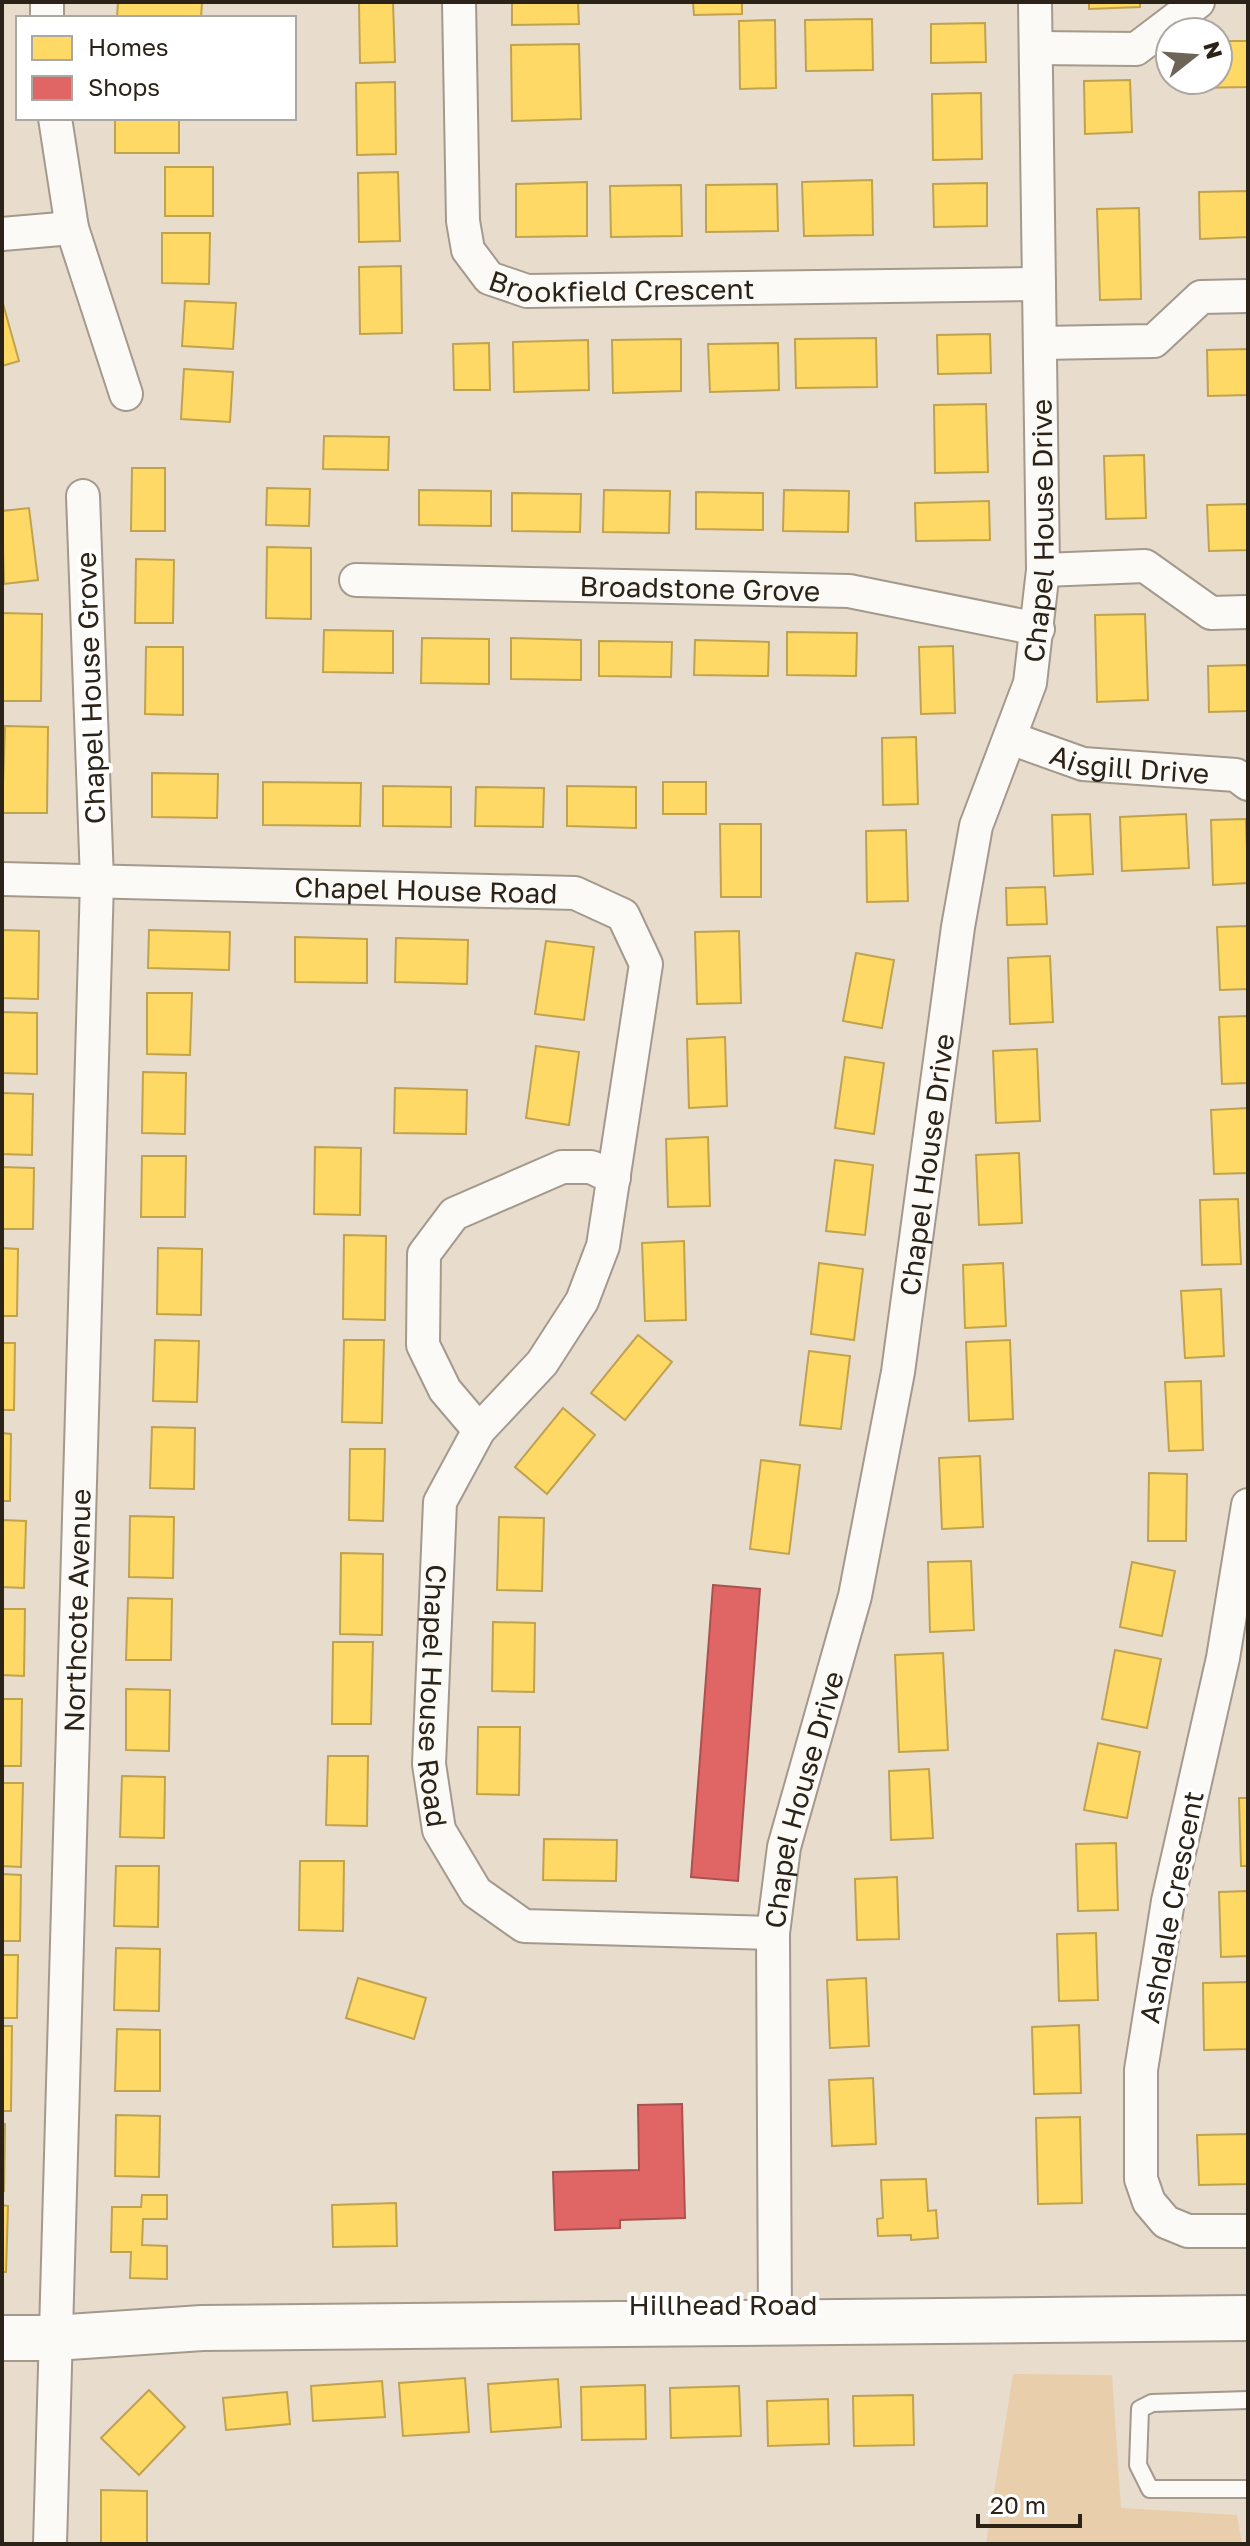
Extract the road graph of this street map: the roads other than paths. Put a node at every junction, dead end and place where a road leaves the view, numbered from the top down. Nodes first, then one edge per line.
1 (459, 2) edge
2 (1035, 2) edge
3 (1198, 2) edge
4 (1036, 48) junction
5 (55, 120) edge
6 (72, 228) junction
7 (2, 234) edge
8 (1039, 284) junction
9 (1248, 296) edge
10 (1040, 343) junction
11 (126, 394) dead end
12 (83, 496) dead end
13 (1043, 570) junction
14 (356, 580) dead end
15 (1248, 612) edge
16 (1038, 629) junction
17 (1010, 738) junction
18 (1248, 784) edge
19 (2, 879) edge
20 (97, 881) junction
21 (614, 1178) junction
22 (479, 1430) junction
23 (1248, 1505) edge
24 (773, 1933) junction
25 (1248, 2231) edge
26 (1248, 2293) edge
27 (775, 2314) junction
28 (1248, 2318) edge
29 (2, 2338) edge
30 (54, 2338) junction
31 (1248, 2400) edge
32 (1248, 2489) edge
33 (50, 2544) edge

1 - 8 street, Brookfield Crescent
2 - 4 street, Chapel House Drive
3 - 4 street
4 - 8 street, Chapel House Drive
5 - 6 street
6 - 7 street
6 - 11 street
8 - 10 street, Chapel House Drive
9 - 10 street
10 - 13 street, Chapel House Drive
12 - 20 street, Chapel House Grove
13 - 15 street
13 - 16 street, Chapel House Drive
14 - 16 street, Broadstone Grove
16 - 17 street, Chapel House Drive
17 - 18 street, Aisgill Drive
17 - 24 street, Chapel House Drive
19 - 20 street, Chapel House Road
20 - 21 street, Chapel House Road
20 - 30 street, Northcote Avenue
21 - 22 street, Chapel House Road
21 - 22 street
22 - 24 street, Chapel House Road
23 - 25 street, Ashdale Crescent
24 - 27 street, Chapel House Drive
26 - 27 street, Hillhead Road
27 - 28 street, Hillhead Road
27 - 30 street, Hillhead Road
29 - 30 street, Hillhead Road
30 - 33 street, Northcote Avenue
31 - 32 lane

